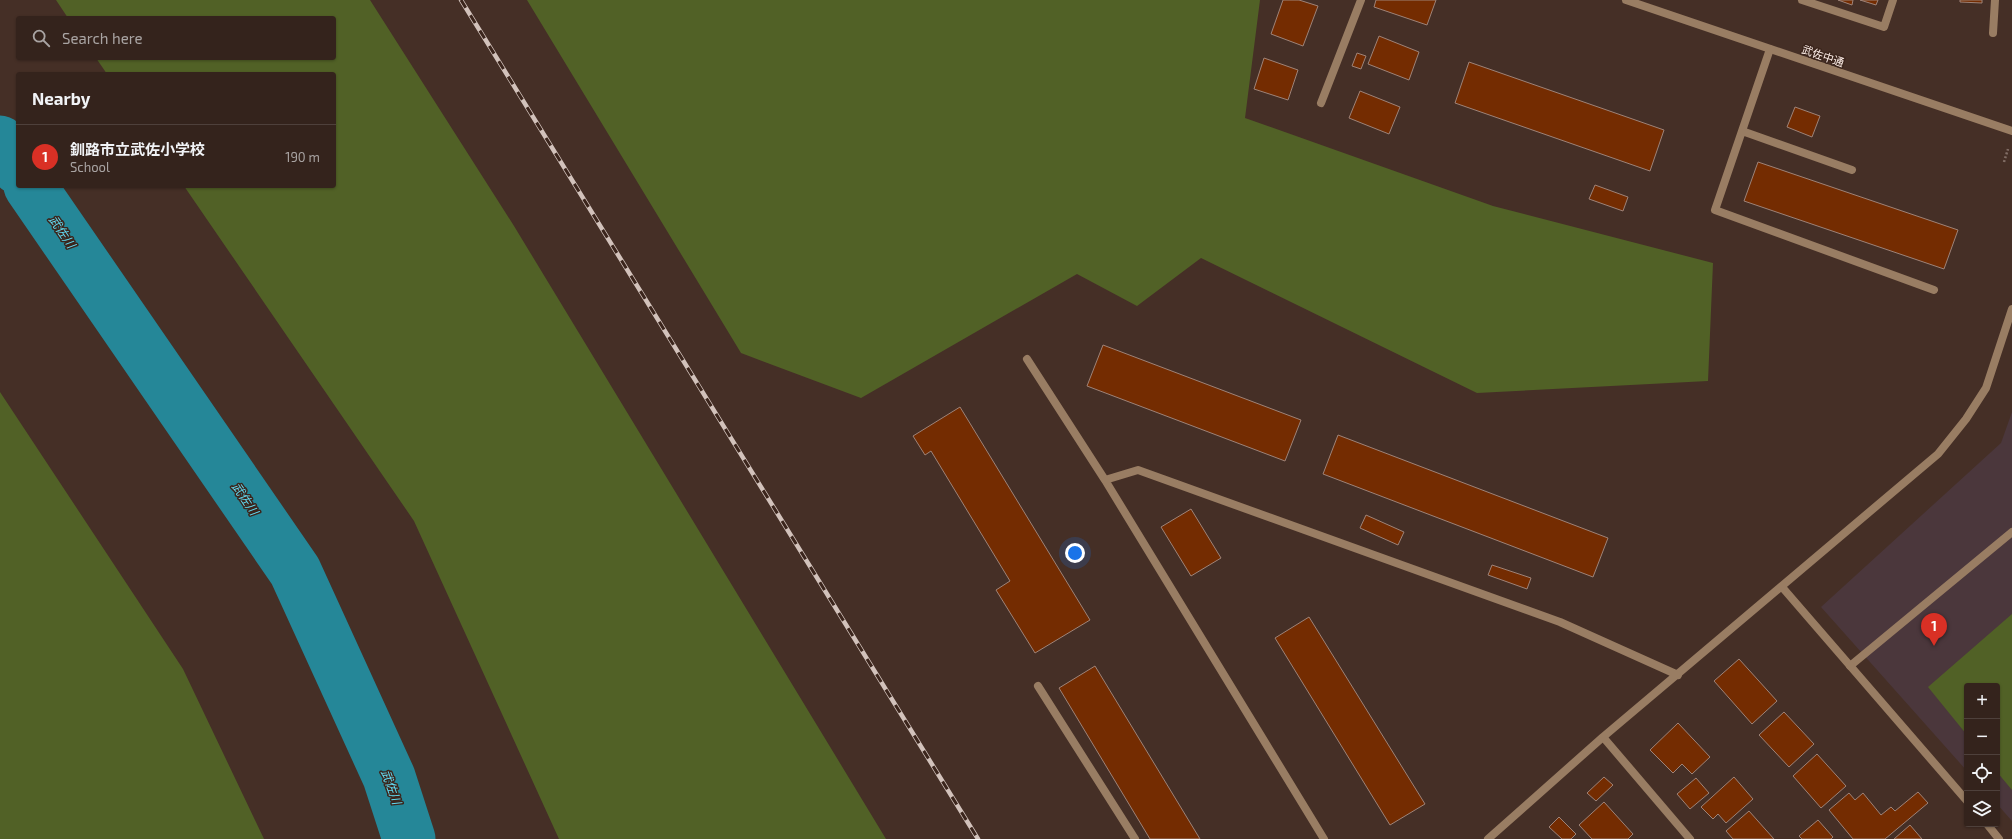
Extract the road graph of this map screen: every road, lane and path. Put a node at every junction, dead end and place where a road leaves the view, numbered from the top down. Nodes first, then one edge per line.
1 (1361, 0) edge
2 (1626, 0) edge
3 (1802, 0) edge
4 (1893, 0) edge
5 (1996, 0) edge
6 (1993, 33) dead end
7 (1770, 49) junction
8 (1321, 103) dead end
9 (1742, 131) junction
10 (2012, 131) edge
11 (1852, 170) dead end
12 (1934, 290) dead end
13 (2012, 310) edge
14 (1027, 359) dead end
15 (1105, 480) junction
16 (2012, 532) edge
17 (1782, 587) junction
18 (1850, 666) junction
19 (1678, 675) junction
20 (1038, 686) dead end
21 (1603, 738) junction
22 (1964, 798) edge
23 (1990, 827) edge
24 (1135, 839) edge
25 (1324, 839) edge
26 (1488, 839) edge
27 (1690, 839) edge
28 (2000, 839) edge

1 - 8 street
2 - 7 street, 武佐中通
3 - 4 street
5 - 6 street
7 - 9 street
7 - 10 street, 武佐中通
9 - 11 street
9 - 12 street
13 - 17 street
14 - 15 street
15 - 19 street
15 - 25 street
16 - 18 street
17 - 18 street
17 - 19 street
18 - 22 street
19 - 21 street
20 - 24 street
21 - 26 street
21 - 27 street
23 - 28 street

